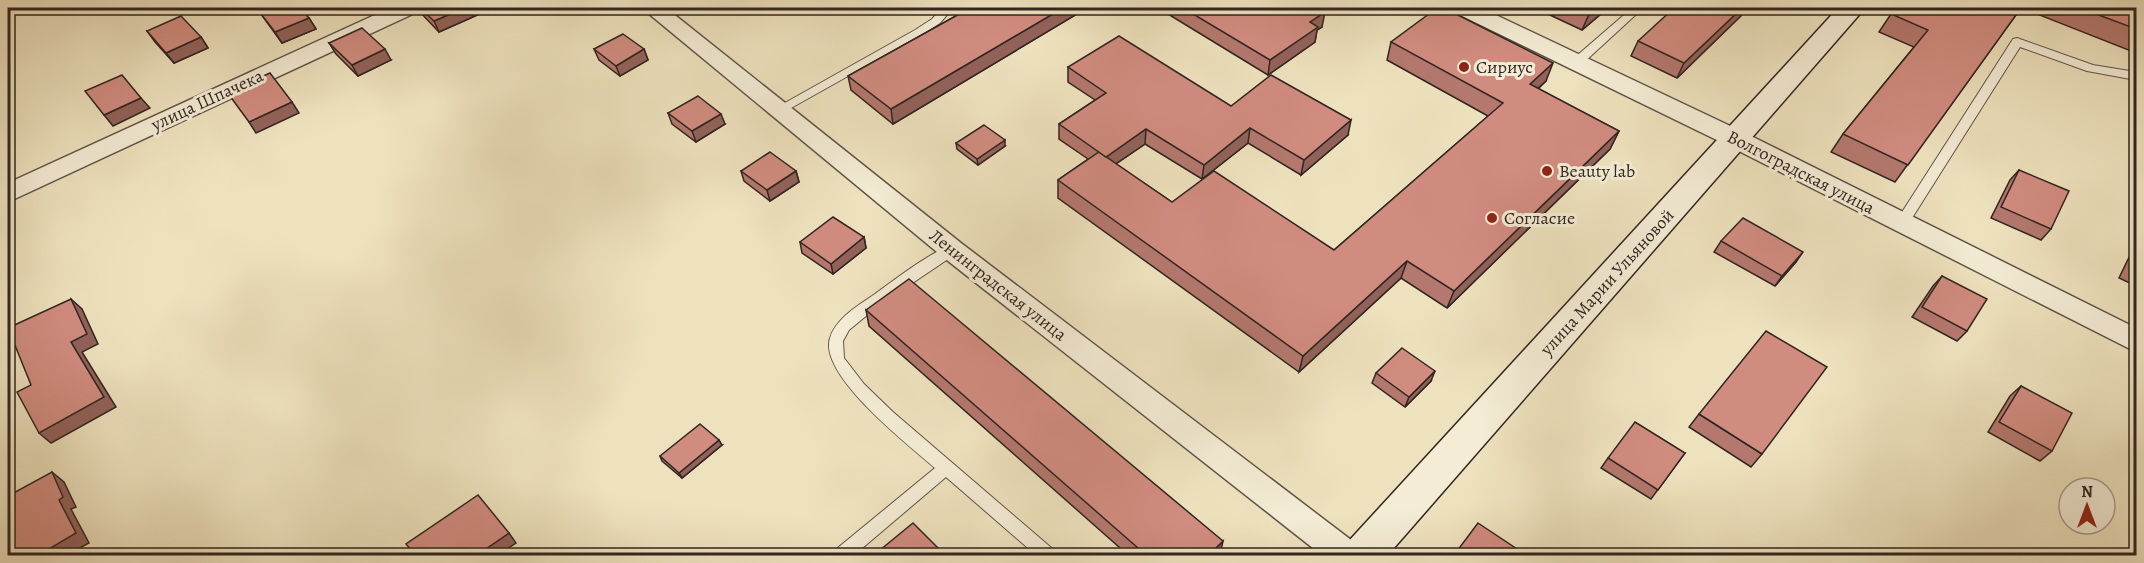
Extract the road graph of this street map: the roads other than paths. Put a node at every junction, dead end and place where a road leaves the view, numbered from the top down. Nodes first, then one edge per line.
1 (407, 8) edge
2 (653, 8) edge
3 (948, 8) edge
4 (1464, 8) edge
5 (1638, 8) edge
6 (1852, 8) edge
7 (1577, 62) junction
8 (2136, 76) edge
9 (780, 109) junction
10 (1736, 139) junction
11 (8, 193) edge
12 (1902, 223) junction
13 (952, 250) junction
14 (2136, 341) edge
15 (946, 468) junction
16 (840, 555) edge
17 (1049, 555) edge
18 (1348, 555) edge
19 (1361, 555) edge

1 - 11 street, улица Шпачека
2 - 9 street, Ленинградская улица
3 - 9 lane
4 - 7 street, Волгоградская улица
5 - 7 lane
6 - 10 street, улица Марии Ульяновой
7 - 10 street, Волгоградская улица
8 - 12 lane
9 - 13 street, Ленинградская улица
10 - 12 street, Волгоградская улица
10 - 19 street, улица Марии Ульяновой
12 - 14 street, Волгоградская улица
13 - 15 lane
13 - 18 street, Ленинградская улица
15 - 16 lane
15 - 17 lane

